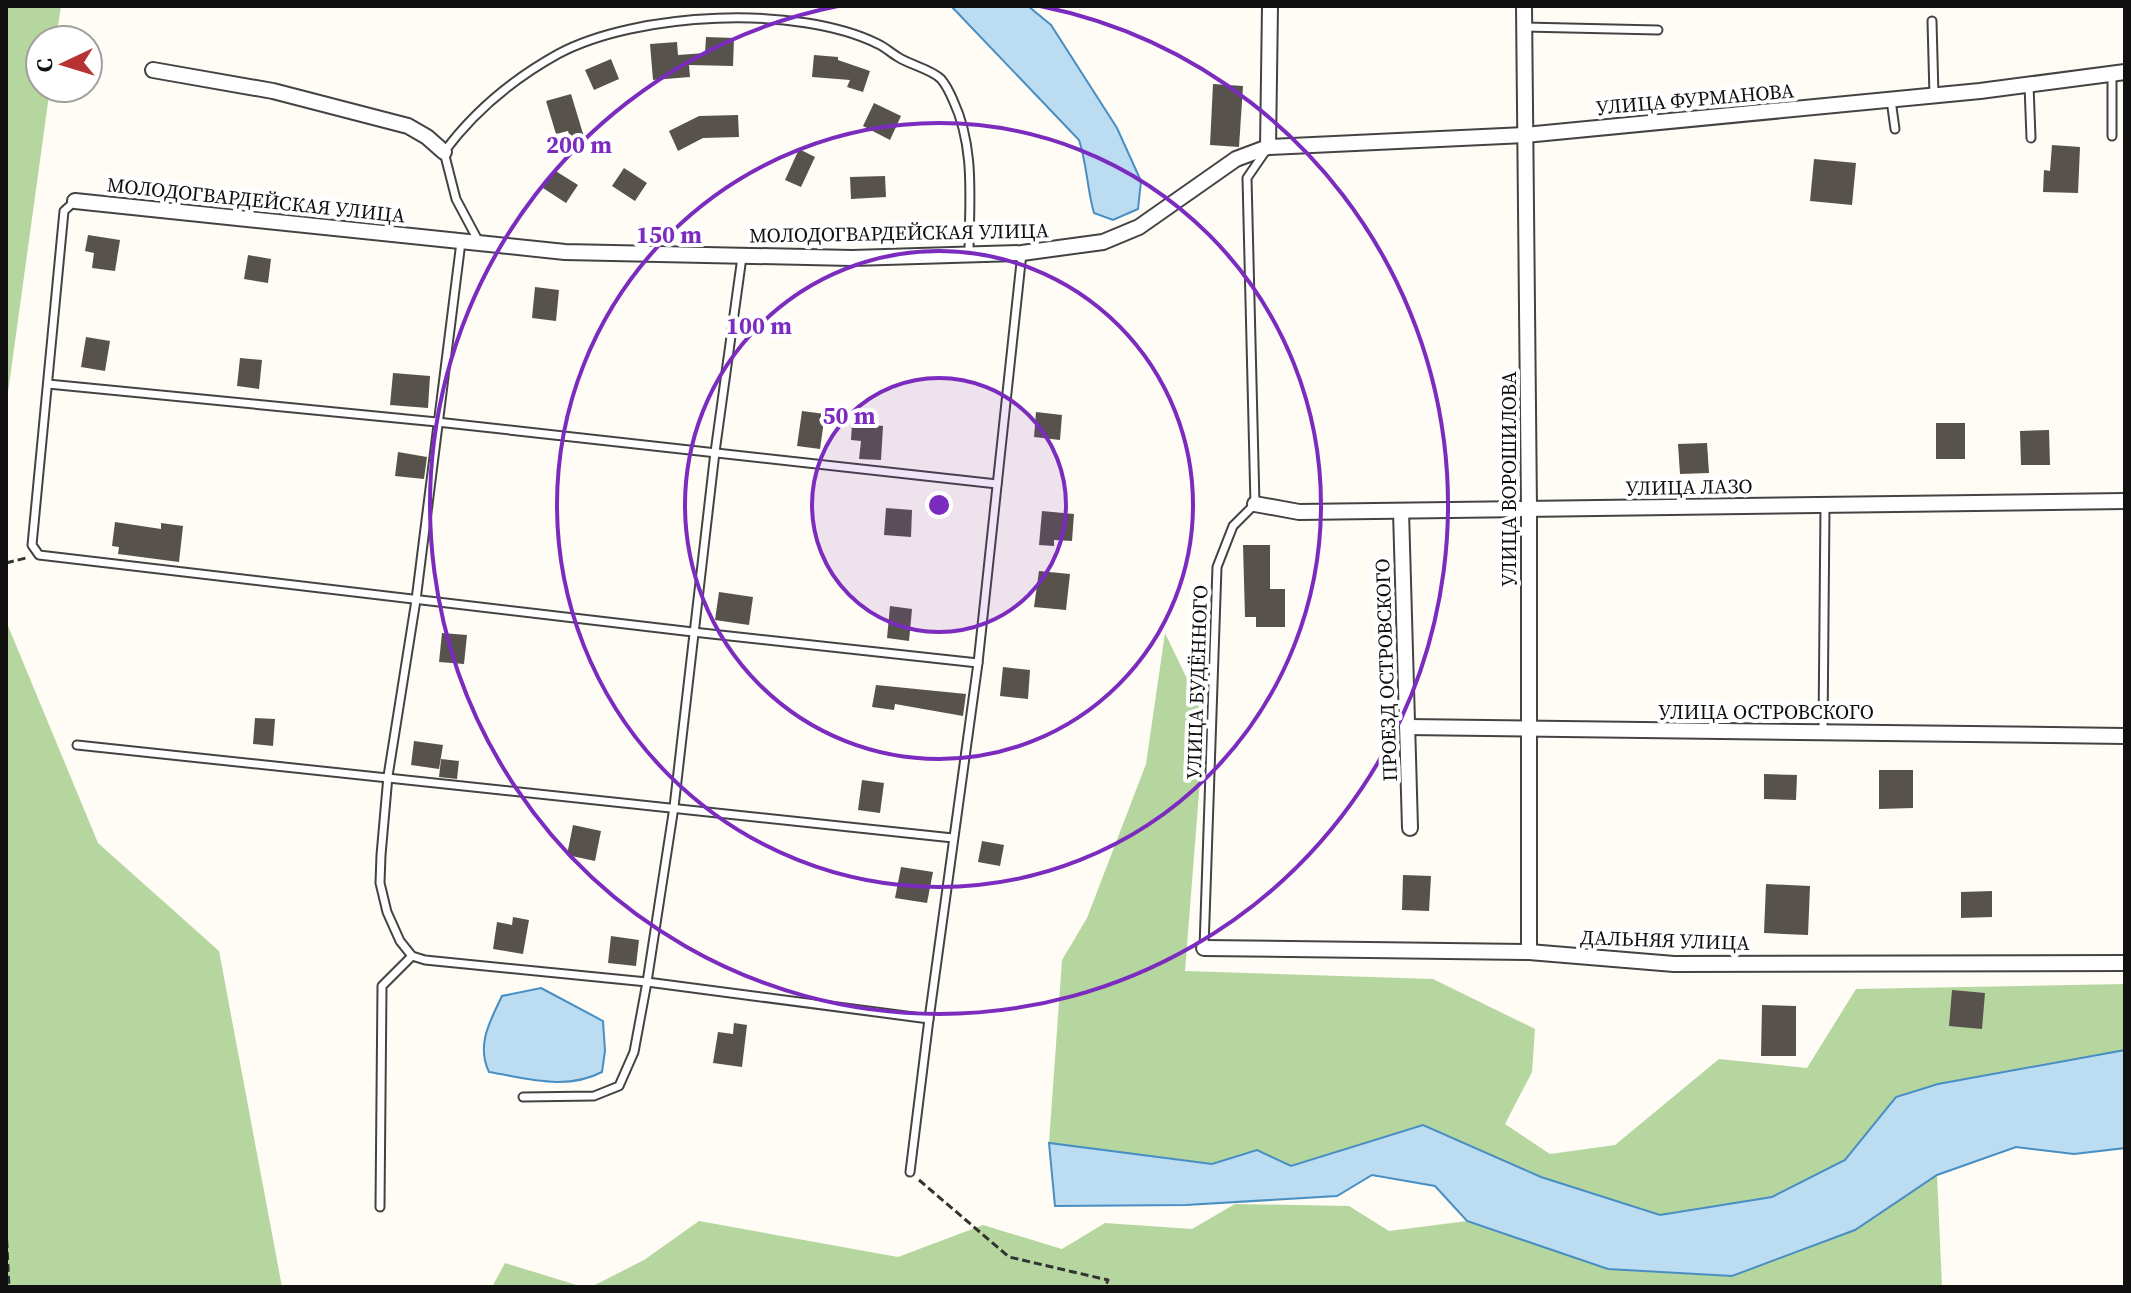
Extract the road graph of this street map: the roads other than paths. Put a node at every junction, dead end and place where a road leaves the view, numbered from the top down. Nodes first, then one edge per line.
1 (1270, 6) edge
2 (1524, 6) edge
3 (1932, 21) dead end
4 (1524, 27) junction
5 (1658, 30) dead end
6 (153, 70) dead end
7 (2118, 73) edge
8 (2029, 85) junction
9 (1934, 96) junction
10 (1891, 100) junction
11 (1895, 129) dead end
12 (1525, 135) junction
13 (2112, 136) dead end
14 (2031, 138) dead end
15 (1268, 147) junction
16 (444, 152) junction
17 (75, 201) joint
18 (461, 242) junction
19 (480, 244) junction
20 (1022, 253) junction
21 (969, 255) junction
22 (742, 257) junction
23 (48, 384) junction
24 (437, 422) junction
25 (715, 452) junction
26 (997, 484) junction
27 (2125, 501) edge
28 (1255, 504) junction
29 (1825, 505) junction
30 (1529, 509) junction
31 (1401, 511) junction
32 (416, 600) junction
33 (693, 632) junction
34 (978, 663) junction
35 (1407, 727) junction
36 (1530, 730) junction
37 (1823, 731) junction
38 (2125, 736) edge
39 (77, 745) dead end
40 (388, 776) junction
41 (674, 807) junction
42 (1410, 828) dead end
43 (953, 838) junction
44 (1204, 948) joint
45 (1529, 952) junction
46 (412, 956) junction
47 (2125, 963) edge
48 (647, 982) junction
49 (929, 1019) junction
50 (523, 1097) dead end
51 (910, 1172) road end
52 (380, 1207) dead end

1 - 15 street
2 - 4 street, УЛИЦА ВОРОШИЛОВА
3 - 9 lane
4 - 5 lane
4 - 12 street, УЛИЦА ВОРОШИЛОВА
6 - 16 street
7 - 8 street, УЛИЦА ФУРМАНОВА
7 - 13 lane
8 - 9 street, УЛИЦА ФУРМАНОВА
8 - 14 lane
9 - 10 street, УЛИЦА ФУРМАНОВА
10 - 11 lane
10 - 12 street, УЛИЦА ФУРМАНОВА
12 - 15 street, УЛИЦА ФУРМАНОВА
12 - 30 street, УЛИЦА ВОРОШИЛОВА
15 - 20 street, МОЛОДОГВАРДЕЙСКАЯ УЛИЦА
15 - 28 lane
16 - 19 lane
16 - 21 lane
17 - 18 street, МОЛОДОГВАРДЕЙСКАЯ УЛИЦА
17 - 23 lane
18 - 19 street, МОЛОДОГВАРДЕЙСКАЯ УЛИЦА
18 - 24 lane
19 - 22 street, МОЛОДОГВАРДЕЙСКАЯ УЛИЦА
20 - 21 street, МОЛОДОГВАРДЕЙСКАЯ УЛИЦА
20 - 26 lane
21 - 22 street, МОЛОДОГВАРДЕЙСКАЯ УЛИЦА
22 - 25 lane
23 - 24 lane
23 - 32 lane
24 - 25 lane
24 - 32 lane
25 - 26 lane
25 - 33 lane
26 - 34 lane
27 - 29 street, УЛИЦА ЛАЗО
28 - 31 street, УЛИЦА ЛАЗО
28 - 44 lane, УЛИЦА БУДЁННОГО
29 - 30 street, УЛИЦА ЛАЗО
29 - 37 lane
30 - 31 street, УЛИЦА ЛАЗО
30 - 36 street, УЛИЦА ВОРОШИЛОВА
31 - 35 street, ПРОЕЗД ОСТРОВСКОГО
32 - 33 lane
32 - 40 lane
33 - 34 lane
33 - 41 lane
34 - 43 lane
35 - 36 street, УЛИЦА ОСТРОВСКОГО
35 - 42 street, ПРОЕЗД ОСТРОВСКОГО
36 - 37 street, УЛИЦА ОСТРОВСКОГО
36 - 45 street, УЛИЦА ВОРОШИЛОВА
37 - 38 street, УЛИЦА ОСТРОВСКОГО
39 - 40 lane
40 - 41 lane
40 - 46 lane
41 - 43 lane
41 - 48 lane
43 - 49 lane
44 - 45 street, ДАЛЬНЯЯ УЛИЦА
45 - 47 street, ДАЛЬНЯЯ УЛИЦА
46 - 48 lane
46 - 52 lane
48 - 49 lane
48 - 50 lane
49 - 51 lane

